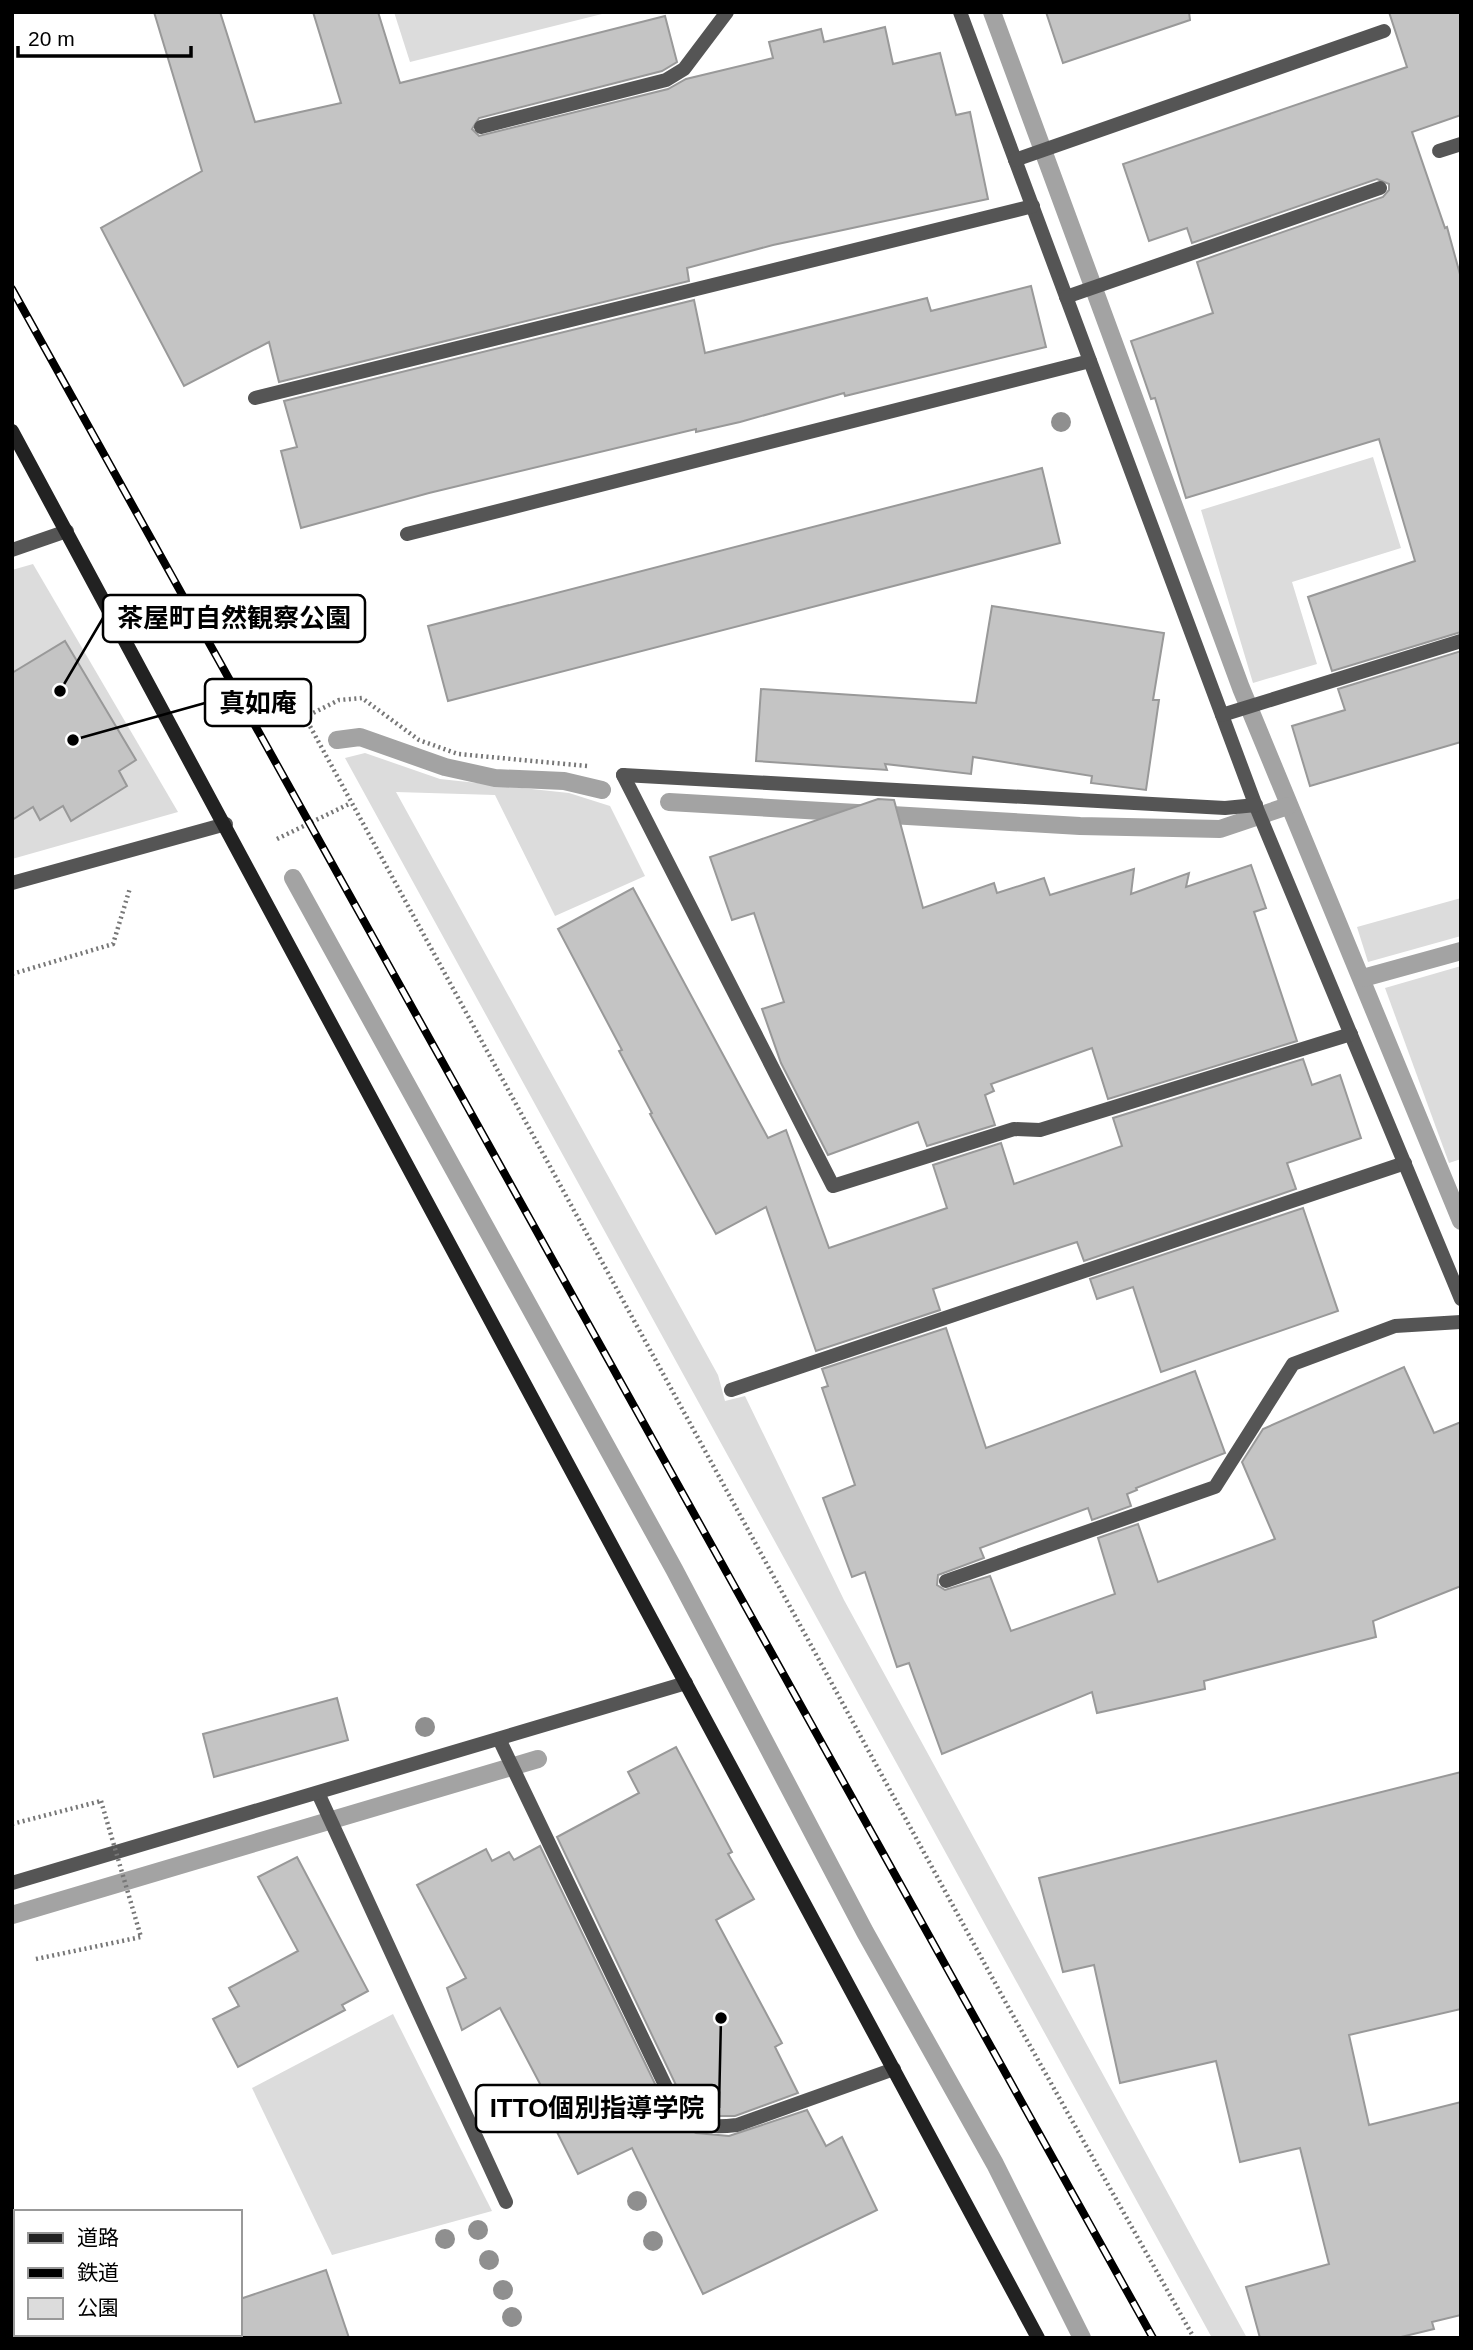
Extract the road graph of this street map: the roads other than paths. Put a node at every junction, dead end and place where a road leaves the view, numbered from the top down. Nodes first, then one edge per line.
1 (727, 12) edge
2 (960, 12) edge
3 (1384, 31) dead end
4 (481, 127) dead end
5 (1461, 144) edge
6 (1439, 151) dead end
7 (1023, 157) junction
8 (1380, 188) dead end
9 (1032, 206) junction
10 (1066, 297) junction
11 (1090, 361) junction
12 (255, 398) dead end
13 (12, 430) edge
14 (67, 531) junction
15 (407, 534) dead end
16 (12, 550) edge
17 (1461, 641) edge
18 (1222, 715) junction
19 (1256, 807) junction
20 (226, 824) junction
21 (12, 883) edge
22 (1351, 1034) junction
23 (1405, 1163) junction
24 (1461, 1299) edge
25 (1461, 1322) edge
26 (731, 1390) dead end
27 (946, 1581) dead end
28 (685, 1683) junction
29 (499, 1739) junction
30 (321, 1800) junction
31 (12, 1883) edge
32 (894, 2069) junction
33 (506, 2202) dead end
34 (1038, 2338) edge

1 - 4 street
2 - 7 street
3 - 7 street
5 - 6 street
7 - 9 street
8 - 10 street
9 - 10 street
9 - 12 street
10 - 11 street
11 - 15 street
11 - 18 street
13 - 14 street
14 - 16 street
14 - 20 street
17 - 18 street
18 - 19 street
19 - 22 street
19 - 22 street
20 - 21 street
20 - 28 street
22 - 23 street
23 - 24 street
23 - 26 street
25 - 27 street
28 - 29 street
28 - 32 street
29 - 30 street
29 - 32 street
30 - 31 street
30 - 33 street
32 - 34 street

